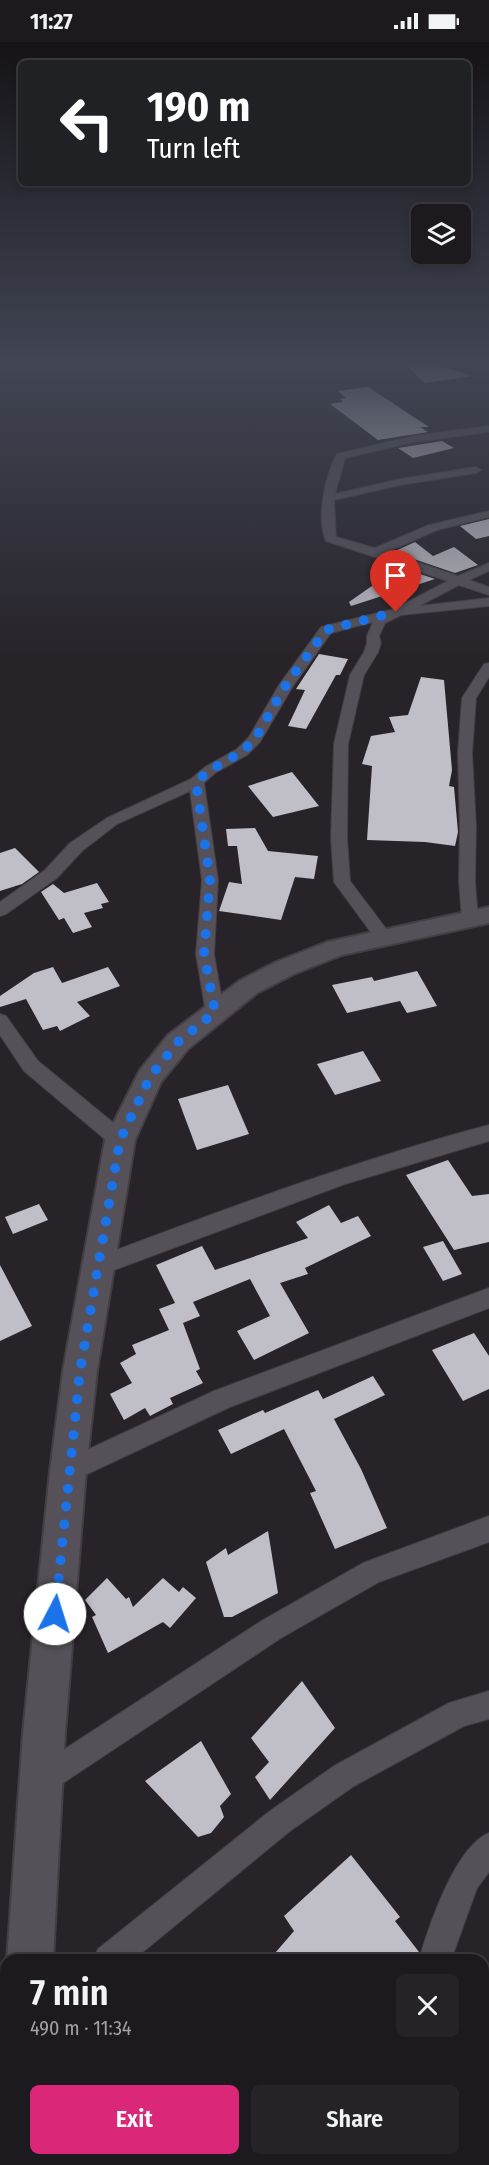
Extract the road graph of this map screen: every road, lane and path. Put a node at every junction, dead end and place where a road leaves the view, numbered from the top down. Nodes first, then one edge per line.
1 (339, 459) edge
2 (476, 470) dead end
3 (330, 498) junction
4 (489, 514) edge
5 (376, 552) junction
6 (489, 567) edge
7 (457, 580) junction
8 (489, 591) edge
9 (489, 602) edge
10 (396, 612) junction
11 (489, 667) edge
12 (196, 782) junction
13 (0, 910) edge
14 (479, 917) edge
15 (384, 938) junction
16 (215, 1012) junction
17 (0, 1021) edge
18 (489, 1133) edge
19 (120, 1140) junction
20 (98, 1267) junction
21 (489, 1298) edge
22 (68, 1471) junction
23 (489, 1529) edge
24 (489, 1705) edge
25 (41, 1781) junction
26 (489, 1848) edge
27 (30, 1954) edge
28 (116, 1954) edge
29 (437, 1954) edge

1 - 3 street
2 - 3 street
3 - 5 street
4 - 5 street
5 - 7 street
6 - 7 street
7 - 8 street
7 - 10 street
9 - 10 street
10 - 12 street
10 - 15 street
11 - 14 street
12 - 13 street
12 - 16 street
14 - 15 main road
15 - 16 main road
16 - 19 main road
17 - 19 street
18 - 20 street
19 - 20 main road
20 - 22 main road
21 - 22 street
22 - 25 main road
23 - 25 street
24 - 28 street
25 - 27 main road
26 - 29 street

